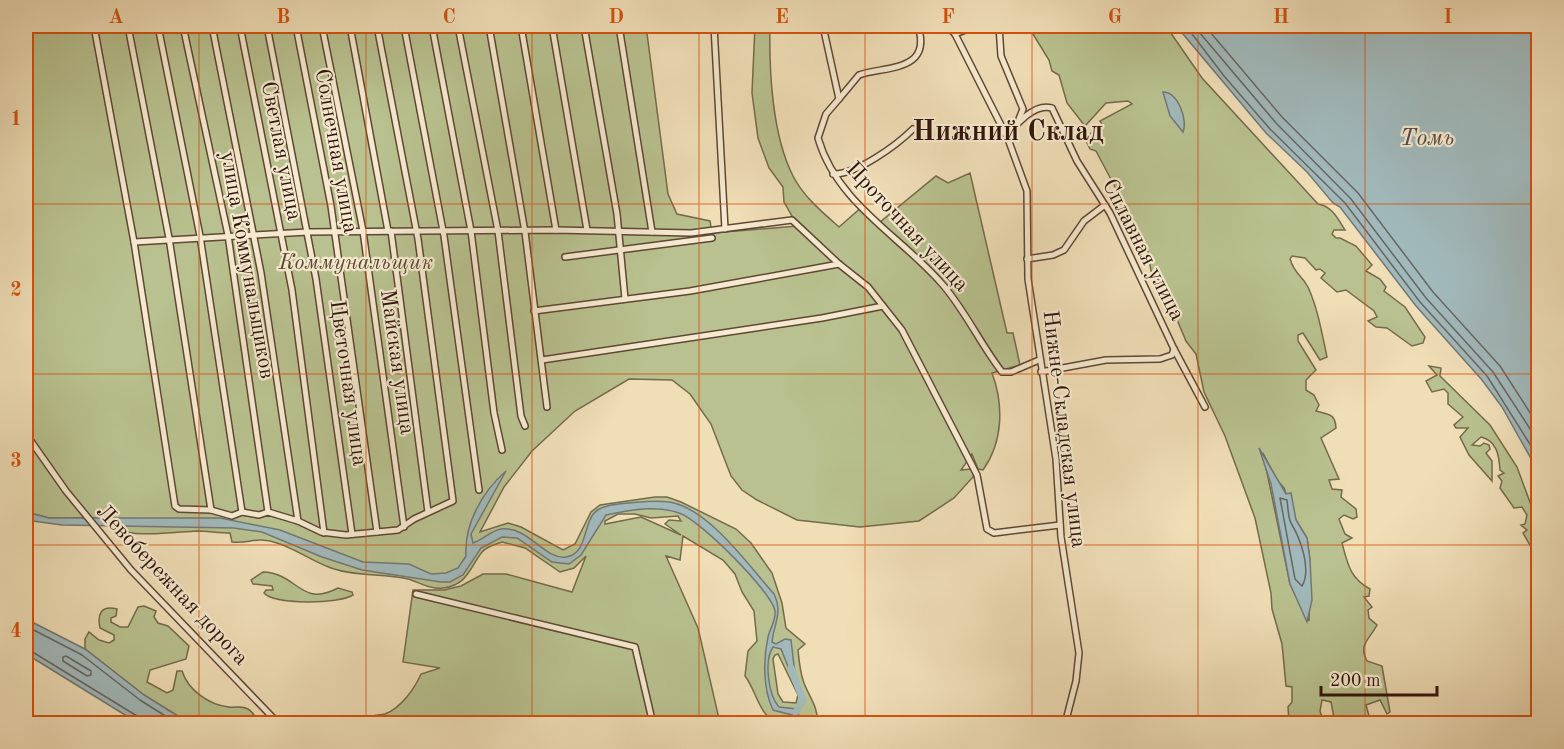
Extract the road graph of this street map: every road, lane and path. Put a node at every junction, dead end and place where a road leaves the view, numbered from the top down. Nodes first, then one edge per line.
1 (94, 26) edge
2 (128, 26) edge
3 (158, 26) edge
4 (183, 26) edge
5 (212, 26) edge
6 (240, 26) edge
7 (267, 26) edge
8 (296, 26) edge
9 (322, 26) edge
10 (350, 26) edge
11 (377, 26) edge
12 (404, 26) edge
13 (432, 26) edge
14 (458, 26) edge
15 (489, 26) edge
16 (521, 26) edge
17 (552, 26) edge
18 (584, 26) edge
19 (618, 26) edge
20 (714, 26) edge
21 (823, 26) edge
22 (918, 26) edge
23 (947, 26) edge
24 (976, 26) edge
25 (999, 26) edge
26 (955, 34) junction
27 (839, 99) junction
28 (1019, 121) junction
29 (913, 129) dead end
30 (1008, 139) junction
31 (833, 174) junction
32 (1105, 205) junction
33 (725, 229) junction
34 (556, 230) junction
35 (588, 230) junction
36 (363, 231) junction
37 (390, 231) junction
38 (415, 231) junction
39 (443, 231) junction
40 (471, 231) junction
41 (498, 231) junction
42 (308, 232) junction
43 (334, 232) junction
44 (525, 232) junction
45 (619, 232) junction
46 (652, 232) junction
47 (281, 233) junction
48 (228, 235) junction
49 (254, 235) junction
50 (200, 236) junction
51 (169, 238) junction
52 (712, 238) dead end
53 (134, 242) junction
54 (621, 249) junction
55 (565, 257) dead end
56 (1027, 259) junction
57 (839, 264) junction
58 (625, 299) junction
59 (883, 306) junction
60 (534, 311) junction
61 (1174, 349) junction
62 (542, 360) junction
63 (1039, 360) junction
64 (1041, 372) junction
65 (547, 407) dead end
66 (1205, 407) dead end
67 (525, 426) dead end
68 (26, 434) edge
69 (502, 450) dead end
70 (479, 490) dead end
71 (211, 510) junction
72 (242, 512) junction
73 (268, 512) junction
74 (428, 512) junction
75 (298, 521) junction
76 (1060, 525) junction
77 (404, 527) junction
78 (378, 532) junction
79 (324, 533) junction
80 (352, 534) junction
81 (416, 594) dead end
82 (279, 723) edge
83 (653, 723) edge
84 (1065, 723) edge

1 - 53 street
2 - 51 street
3 - 50 street
4 - 48 street, улица Коммунальщиков
5 - 49 street
6 - 47 street, Светлая улица
7 - 42 street, Цветочная улица
8 - 43 street, Солнечная улица
9 - 36 street, Майская улица
10 - 37 street
11 - 38 street
12 - 39 street
13 - 40 street
14 - 41 street
15 - 44 street
16 - 34 street
17 - 35 street
18 - 45 street
19 - 46 street
20 - 33 street
21 - 27 street
22 - 27 street
23 - 26 street, Нижне-Складская улица
24 - 26 street
25 - 28 street
26 - 30 street, Нижне-Складская улица
27 - 31 street, Проточная улица
28 - 30 street
28 - 32 street, Сплавная улица
29 - 31 street
30 - 56 street, Нижне-Складская улица
31 - 63 street, Проточная улица
32 - 56 street
32 - 61 street, Сплавная улица
33 - 46 street
33 - 57 street
34 - 35 street
34 - 44 street
35 - 45 street
36 - 37 street
36 - 43 street
36 - 77 street, Майская улица
37 - 38 street
37 - 74 street
38 - 39 street
38 - 74 street
39 - 40 street
39 - 70 street
40 - 41 street
40 - 69 street
41 - 44 street
41 - 67 street
42 - 43 street
42 - 47 street
42 - 80 street, Цветочная улица
43 - 78 street, Солнечная улица
44 - 60 street
45 - 46 street
45 - 54 street
47 - 49 street
47 - 79 street, Светлая улица
48 - 49 street
48 - 50 street
48 - 73 street, улица Коммунальщиков
49 - 75 street
50 - 51 street
50 - 72 street
51 - 53 street
51 - 71 street
52 - 54 street
53 - 71 street
54 - 55 street
54 - 58 street
56 - 63 street, Нижне-Складская улица
57 - 58 street
57 - 59 street
58 - 60 street
59 - 62 street
59 - 76 street
60 - 62 street
61 - 64 street
61 - 66 street, Сплавная улица
62 - 65 street
63 - 64 street, Нижне-Складская улица
64 - 76 street, Нижне-Складская улица
68 - 82 street, Левобережная дорога
71 - 72 street
72 - 73 street
73 - 75 street
74 - 77 street
75 - 79 street
76 - 84 street, Нижне-Складская улица
77 - 78 street
78 - 80 street
79 - 80 street
81 - 83 street

